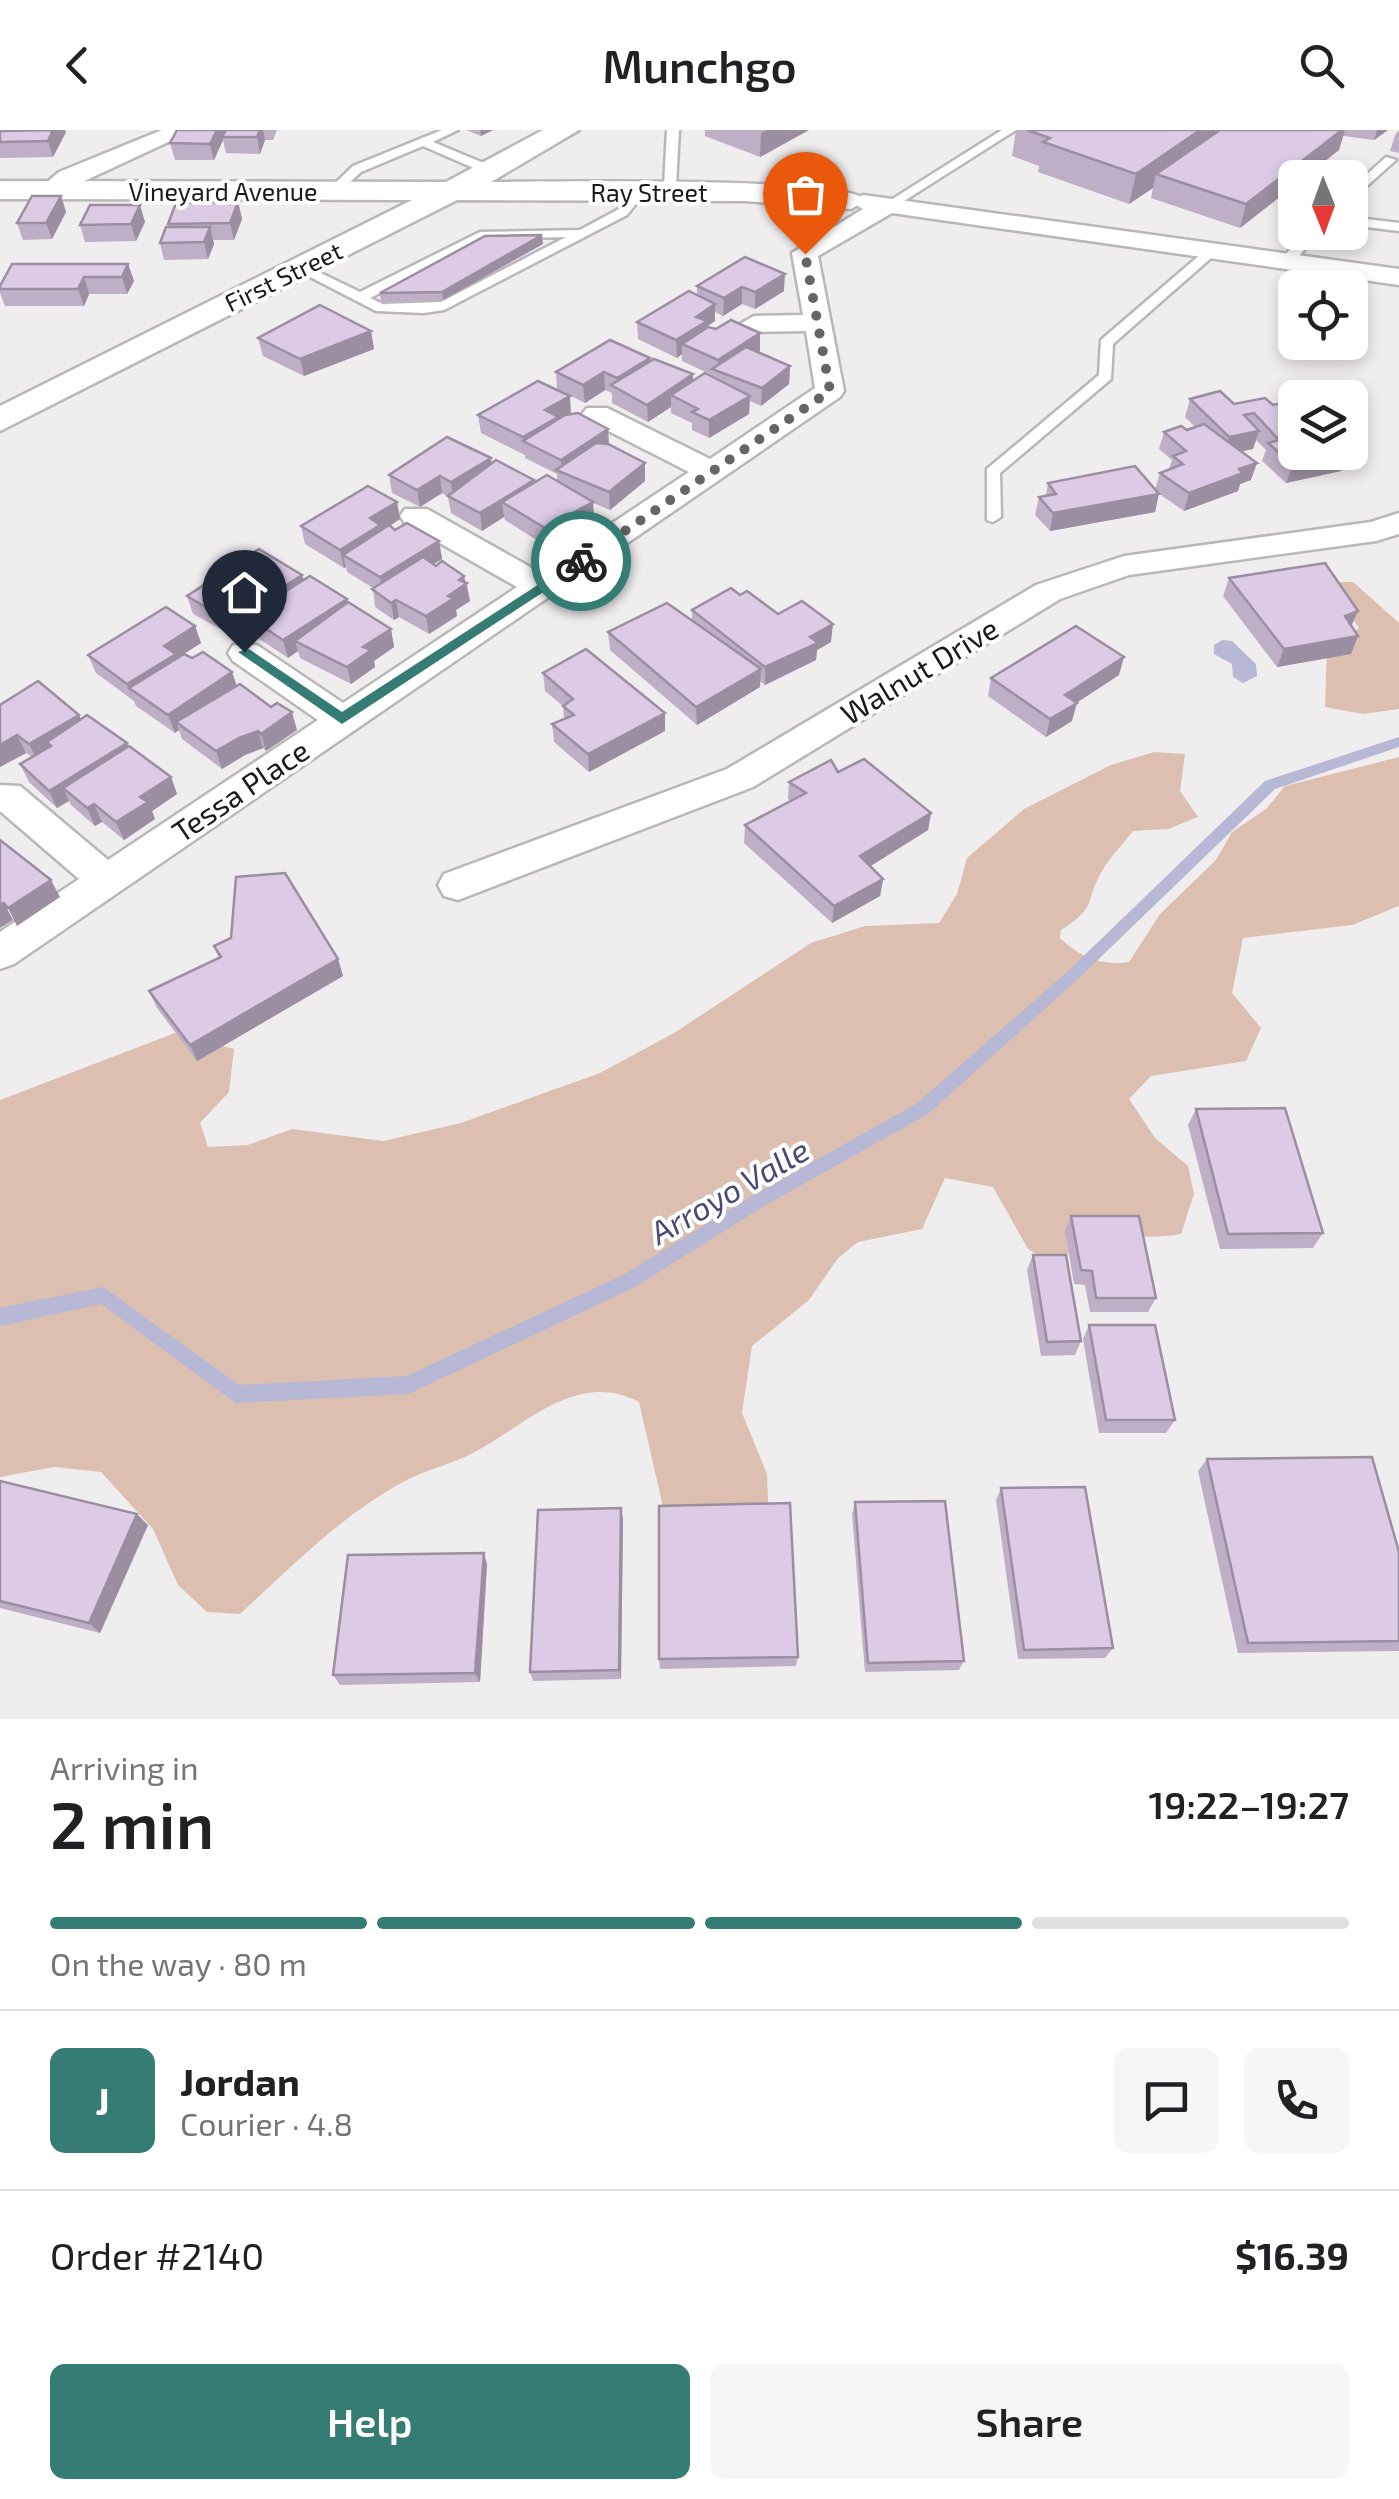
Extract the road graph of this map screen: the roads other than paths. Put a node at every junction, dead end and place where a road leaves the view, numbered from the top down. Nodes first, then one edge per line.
1 (182, 130) edge
2 (452, 130) edge
3 (673, 130) edge
4 (1010, 130) edge
5 (424, 142) junction
6 (581, 146) edge
7 (1390, 160) dead end
8 (489, 170) junction
9 (1368, 181) edge
10 (655, 189) junction
11 (0, 190) edge
12 (50, 190) junction
13 (332, 192) junction
14 (447, 192) junction
15 (851, 200) joint
16 (889, 205) junction
17 (1368, 223) edge
18 (1399, 227) edge
19 (585, 233) junction
20 (1297, 250) edge
21 (1212, 251) junction
22 (493, 261) edge
23 (532, 261) junction
24 (430, 262) junction
25 (474, 262) edge
26 (1286, 262) junction
27 (297, 267) junction
28 (1399, 277) edge
29 (416, 283) edge
30 (454, 283) edge
31 (489, 283) junction
32 (388, 284) junction
33 (359, 298) junction
34 (816, 323) junction
35 (754, 324) dead end
36 (597, 414) dead end
37 (0, 420) edge
38 (711, 471) junction
39 (416, 516) edge
40 (993, 517) dead end
41 (1399, 523) edge
42 (542, 588) junction
43 (244, 652) dead end
44 (342, 719) junction
45 (7, 796) dead end
46 (106, 881) junction
47 (458, 885) dead end
48 (0, 953) edge

1 - 12 street
2 - 5 lane
3 - 10 lane
4 - 16 lane
5 - 8 lane
5 - 13 lane
6 - 8 street, First Street
6 - 10 street
7 - 9 lane
8 - 14 street, First Street
10 - 14 street, Ray Street
10 - 15 street, Ray Street
10 - 19 lane
11 - 12 street, Vineyard Avenue
12 - 13 street, Vineyard Avenue
13 - 14 street, Vineyard Avenue
14 - 27 street, First Street
15 - 16 street
16 - 21 street
16 - 34 street, Tessa Place
17 - 18 lane
19 - 23 lane
19 - 24 lane
20 - 26 lane
21 - 26 street
21 - 40 lane
22 - 23 lane
23 - 31 lane
24 - 25 lane
24 - 32 lane
26 - 28 street
27 - 33 lane
27 - 37 street, First Street
29 - 32 lane
30 - 31 lane
31 - 33 lane
32 - 33 lane
34 - 35 street
34 - 38 street, Tessa Place
36 - 38 street
38 - 42 street, Tessa Place
39 - 42 street
41 - 47 street, Walnut Drive
42 - 44 street, Tessa Place
43 - 44 street
44 - 46 street, Tessa Place
45 - 46 street
46 - 48 street, Tessa Place

